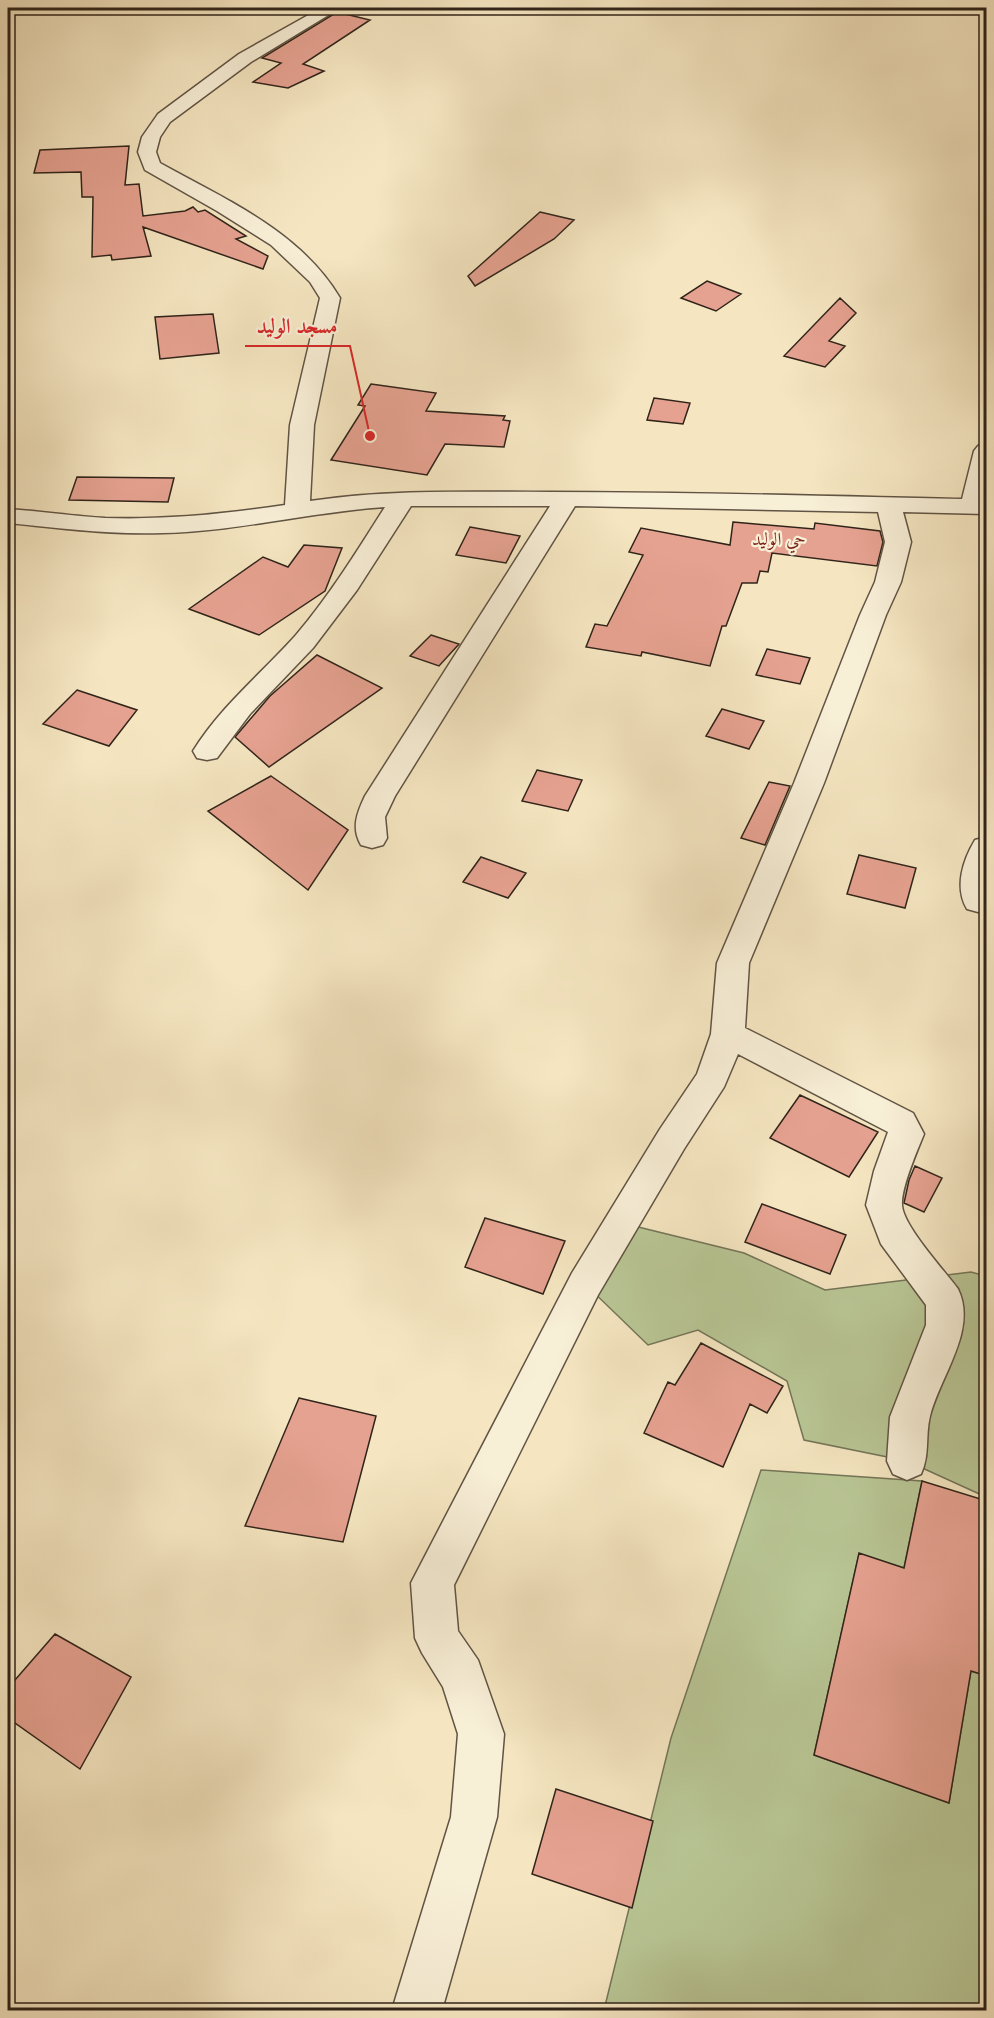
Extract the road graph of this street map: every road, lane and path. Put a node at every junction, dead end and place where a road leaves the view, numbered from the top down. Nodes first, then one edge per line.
1 (333, 8) edge
2 (987, 452) edge
3 (404, 499) junction
4 (567, 499) junction
5 (889, 506) junction
6 (980, 507) edge
7 (297, 510) junction
8 (8, 516) edge
9 (207, 751) dead end
10 (372, 838) dead end
11 (987, 846) edge
12 (978, 901) dead end
13 (728, 1034) junction
14 (907, 1461) dead end
15 (417, 2010) edge

1 - 7 street
2 - 6 street
3 - 4 street
3 - 7 street
3 - 9 street
4 - 5 street
4 - 10 street
5 - 6 street
5 - 13 street
7 - 8 street
11 - 12 street
13 - 14 street
13 - 15 street

